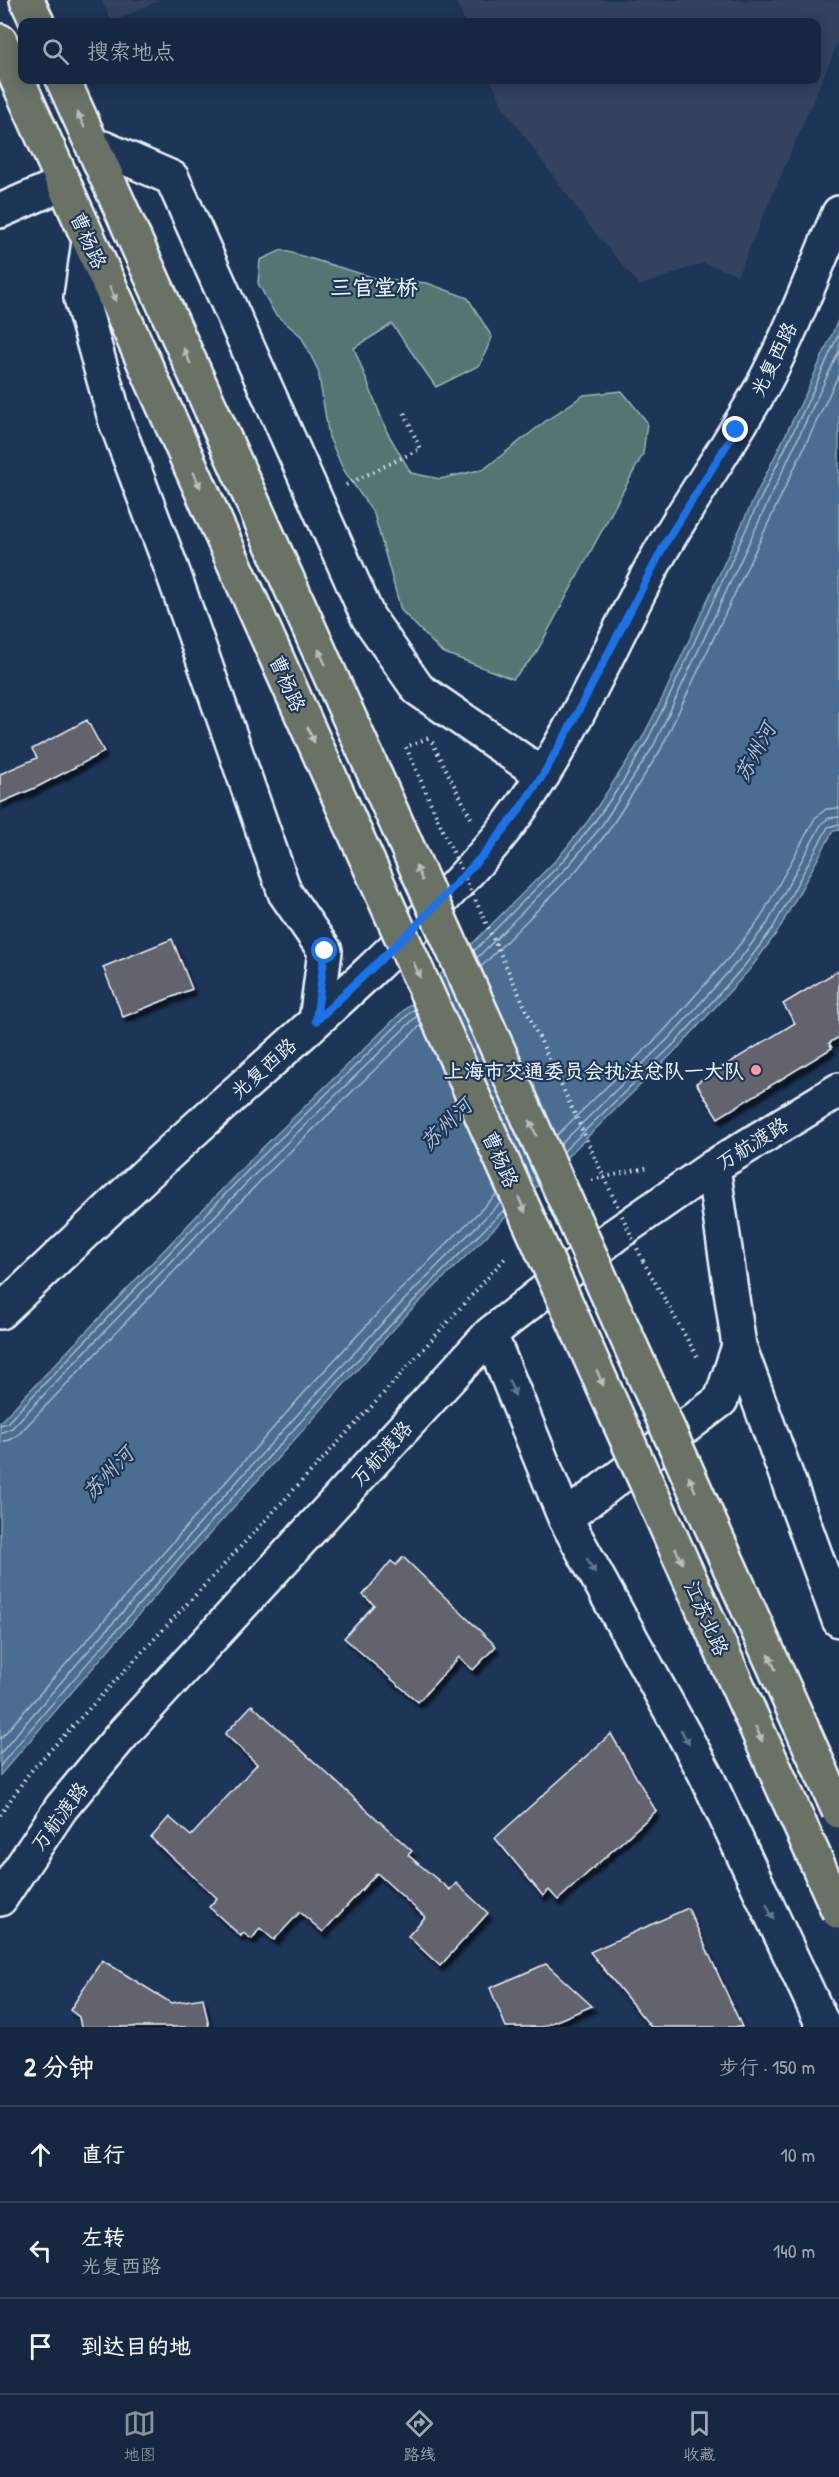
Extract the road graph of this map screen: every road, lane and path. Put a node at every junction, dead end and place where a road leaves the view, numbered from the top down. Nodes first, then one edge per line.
1 (27, 0) edge
2 (35, 18) edge
3 (0, 41) edge
4 (18, 81) edge
5 (19, 84) edge
6 (65, 84) edge
7 (103, 148) dead end
8 (64, 183) junction
9 (0, 211) edge
10 (839, 213) edge
11 (89, 241) junction
12 (404, 411) dead end
13 (315, 500) junction
14 (543, 775) junction
15 (487, 851) junction
16 (316, 1021) junction
17 (839, 1090) edge
18 (713, 1167) junction
19 (0, 1312) edge
20 (576, 1324) joint
21 (490, 1334) junction
22 (739, 1346) junction
23 (721, 1400) junction
24 (565, 1518) junction
25 (839, 1620) edge
26 (839, 1811) edge
27 (0, 1899) edge
28 (839, 1912) edge
29 (824, 2027) edge

1 - 2 main road
3 - 4 main road, 曹杨路
5 - 8 main road, 曹杨路
26 -> 6 main road, bridge
7 - 13 street
8 - 9 street
8 - 11 main road, 曹杨路
10 - 14 street, 光复西路
11 - 16 street
11 -> 20 main road, 曹杨路, bridge
12 - 13 path
13 - 14 street
14 - 15 street, 光复西路
15 - 16 street, 光复西路
15 - 23 path, bridge
16 - 19 street, 光复西路
17 - 18 street, 万航渡路
18 - 21 street, 万航渡路
18 - 22 street
20 -> 28 main road, 江苏北路, bridge
21 -> 24 street
21 - 27 street, 万航渡路
22 - 23 street
22 - 25 street
23 - 24 street
24 -> 29 street

